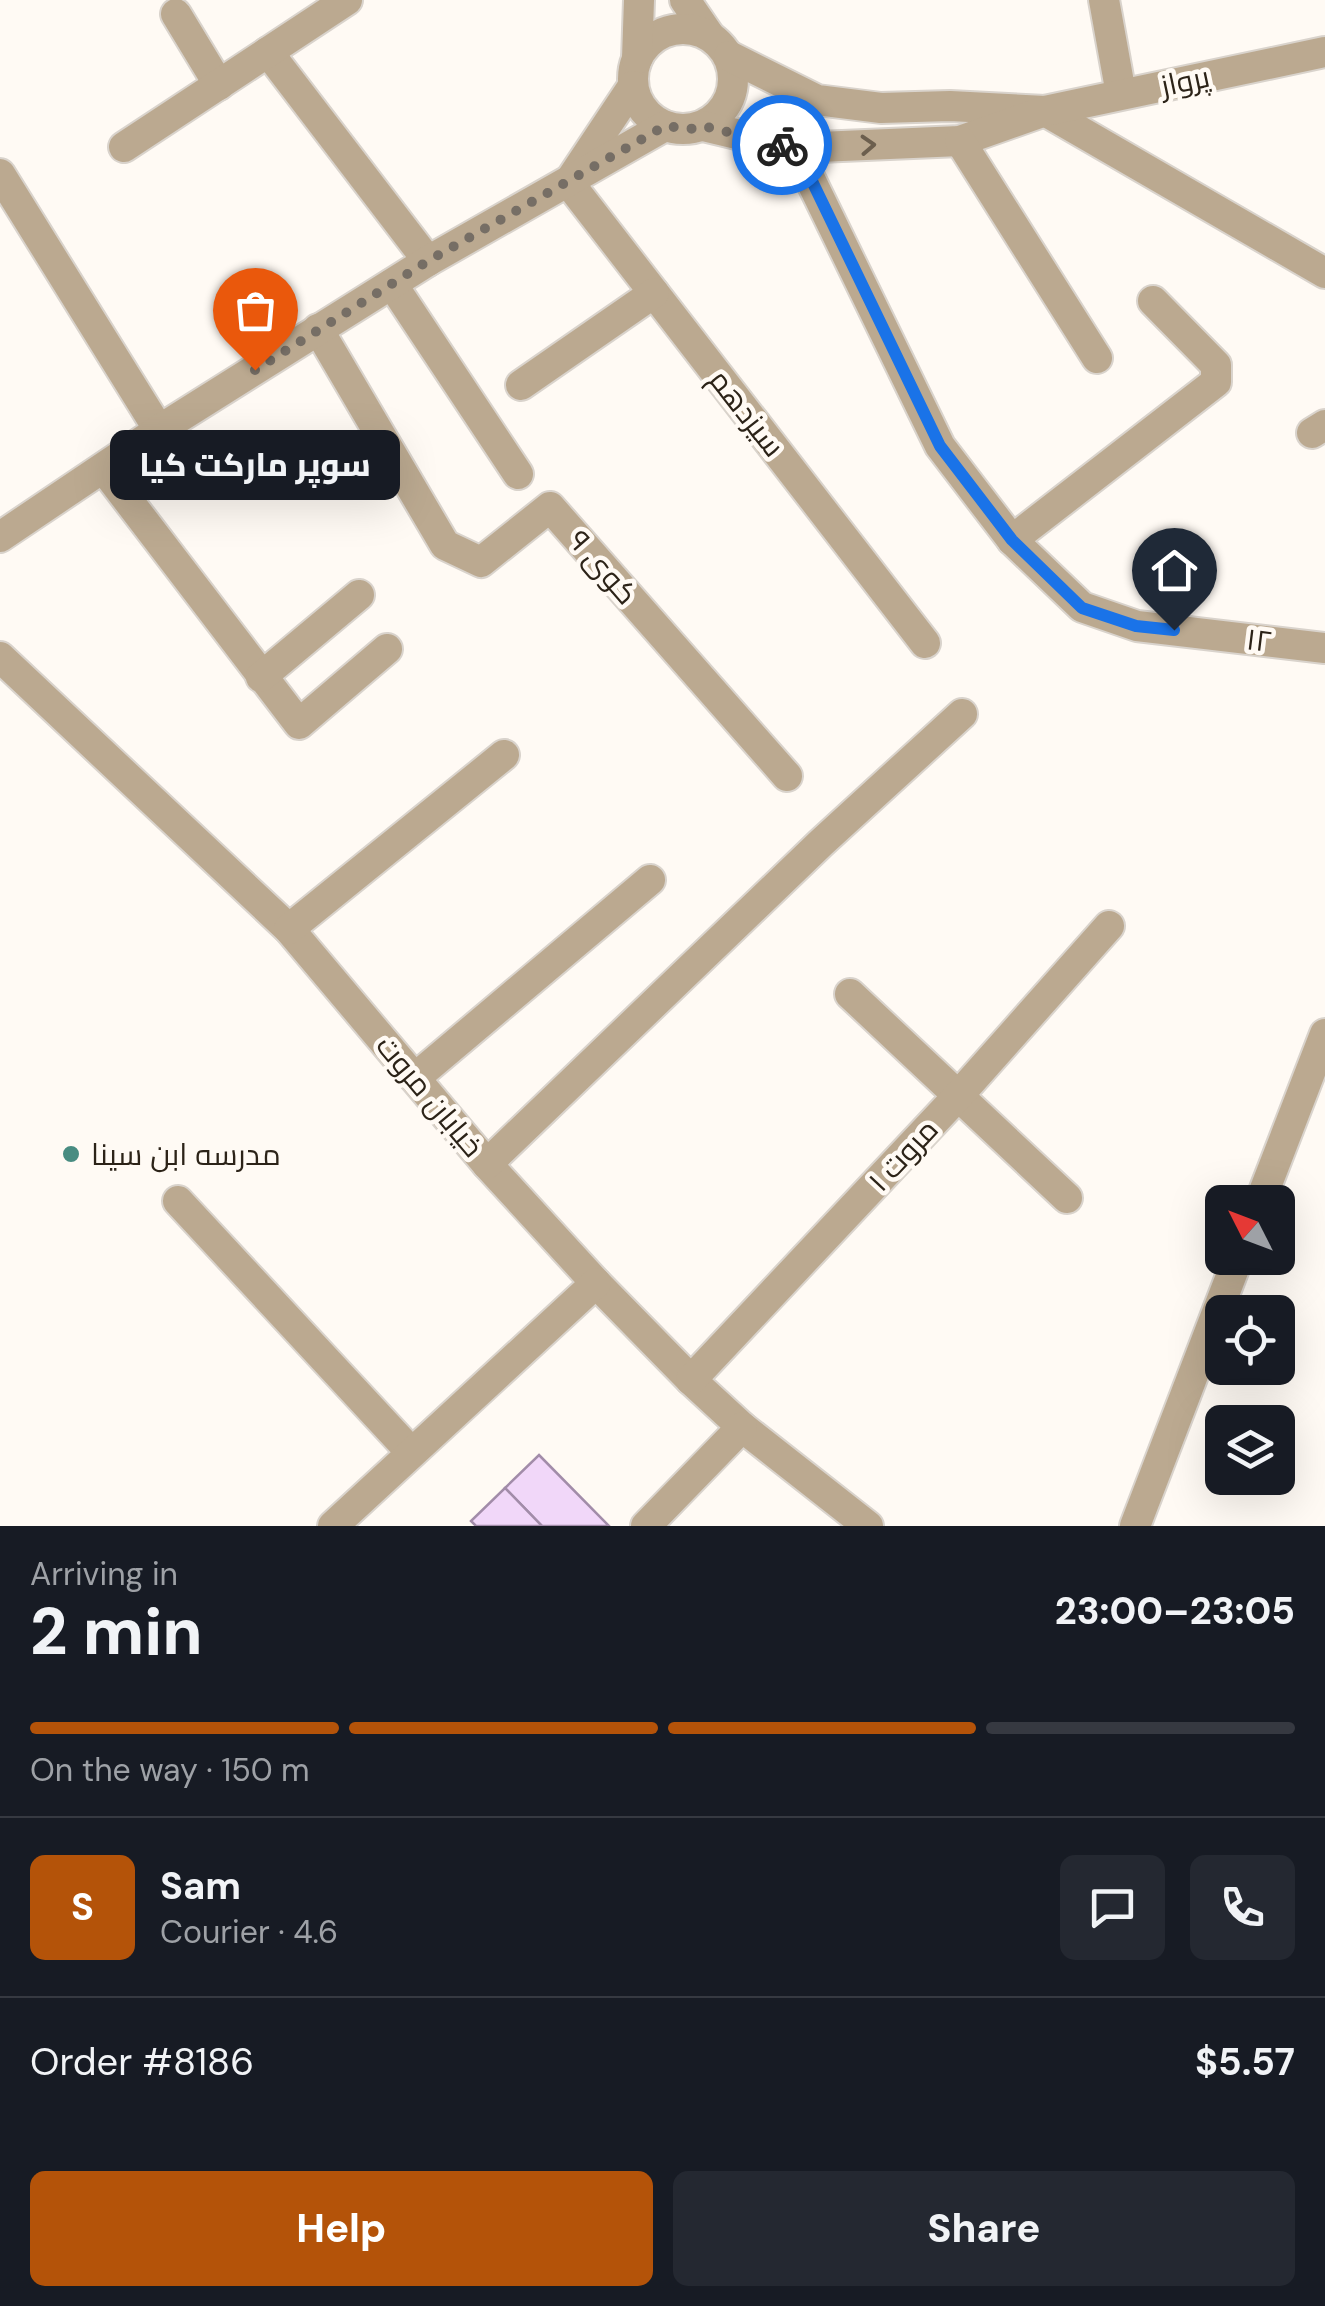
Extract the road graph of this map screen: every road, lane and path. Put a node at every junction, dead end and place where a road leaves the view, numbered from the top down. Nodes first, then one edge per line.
1 (347, 0) edge
2 (638, 0) edge
3 (685, 0) edge
4 (1104, 0) edge
5 (176, 14) dead end
6 (719, 45) junction
7 (268, 52) junction
8 (1325, 52) edge
9 (635, 73) junction
10 (218, 85) junction
11 (1121, 94) junction
12 (1045, 110) junction
13 (665, 126) junction
14 (703, 126) junction
15 (960, 141) junction
16 (124, 147) dead end
17 (796, 148) junction
18 (0, 174) edge
19 (569, 183) junction
20 (428, 261) junction
21 (1325, 273) edge
22 (392, 284) junction
23 (654, 293) junction
24 (1153, 301) dead end
25 (318, 330) junction
26 (1096, 358) dead end
27 (521, 385) dead end
28 (159, 430) junction
29 (104, 469) junction
30 (518, 474) dead end
31 (0, 537) edge
32 (1012, 540) junction
33 (359, 595) dead end
34 (925, 644) dead end
35 (1325, 648) edge
36 (386, 649) dead end
37 (0, 657) edge
38 (260, 677) junction
39 (962, 714) dead end
40 (504, 755) dead end
41 (787, 776) dead end
42 (650, 880) dead end
43 (1109, 926) dead end
44 (290, 928) junction
45 (850, 994) dead end
46 (1325, 1034) edge
47 (415, 1078) junction
48 (958, 1096) junction
49 (487, 1164) junction
50 (1267, 1185) edge
51 (1068, 1198) dead end
52 (178, 1201) dead end
53 (1231, 1275) edge
54 (596, 1284) junction
55 (691, 1380) junction
56 (742, 1427) junction
57 (412, 1452) junction
58 (333, 1526) edge
59 (646, 1526) edge
60 (868, 1526) edge
61 (1134, 1526) edge

1 - 7 street
2 - 9 street
3 - 6 street
4 - 11 street
5 - 10 street
6 - 9 street
6 - 12 street
6 - 14 street
7 - 10 street
7 - 20 street
8 - 11 street, پرواز
9 - 13 street
9 - 19 street
10 - 16 street
11 - 12 street, پرواز
12 - 15 street
12 - 21 street
13 - 14 street
13 - 19 street
14 - 17 street
17 -> 15 street
15 - 26 street
17 - 32 street, ۱۲
18 - 28 street
19 - 20 street
19 - 23 street, سیزدهم
20 - 22 street
22 - 25 street
22 - 30 street
23 - 27 street
23 - 34 street, سیزدهم
24 - 32 street
25 - 28 street
25 - 41 street, کوی ۹
28 - 29 street
29 - 31 street
29 - 38 street
32 - 35 street, ۱۲
33 - 38 street
36 - 38 street
37 - 44 street, خیابان مروت
39 - 49 street
40 - 44 street
42 - 47 street
43 - 48 street, مروت ۱
44 - 47 street, خیابان مروت
45 - 48 street
46 - 50 street
47 - 49 street, خیابان مروت
48 - 51 street
48 - 55 street, مروت ۱
49 - 54 street, خیابان مروت
52 - 57 street
53 - 61 street
54 - 55 street, خیابان مروت
54 - 57 street
55 - 56 street, خیابان مروت
56 - 59 street
56 - 60 street, خیابان مروت
57 - 58 street

